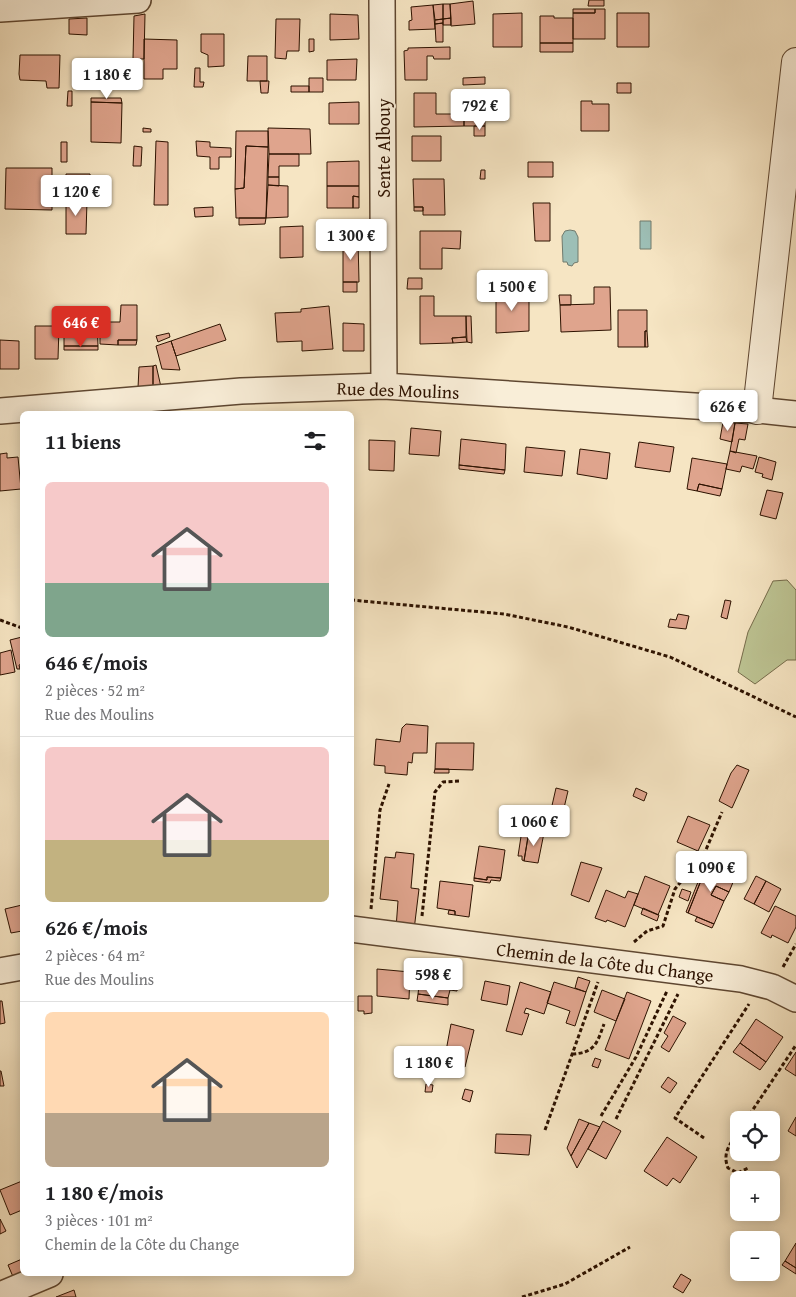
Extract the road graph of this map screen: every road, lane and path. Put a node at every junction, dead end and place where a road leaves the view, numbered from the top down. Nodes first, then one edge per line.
1 (138, 0) edge
2 (382, 0) edge
3 (0, 10) edge
4 (796, 62) edge
5 (384, 386) junction
6 (757, 410) junction
7 (0, 411) edge
8 (796, 414) edge
9 (354, 600) edge
10 (0, 620) edge
11 (20, 627) edge
12 (796, 717) edge
13 (460, 781) dead end
14 (389, 784) dead end
15 (722, 812) dead end
16 (360, 930) edge
17 (420, 938) junction
18 (613, 963) junction
19 (20, 967) edge
20 (0, 971) edge
21 (682, 972) junction
22 (762, 984) junction
23 (796, 999) edge
24 (604, 1024) dead end
25 (796, 1045) edge
26 (572, 1054) junction
27 (752, 1111) edge
28 (601, 1116) dead end
29 (616, 1119) dead end
30 (545, 1130) dead end
31 (704, 1138) dead end
32 (730, 1144) edge
33 (748, 1168) dead end
34 (630, 1248) dead end
35 (45, 1276) edge
36 (0, 1295) edge
37 (522, 1297) edge

1 - 3 street
2 - 5 street, Sente Albouy
4 - 6 street
5 - 6 street, Rue des Moulins
5 - 7 street, Rue des Moulins
6 - 8 street, Rue des Moulins
9 - 12 path
10 - 11 path
13 - 17 path
14 - 16 path
15 - 18 path
16 - 17 street, Chemin de la Côte du Change
17 - 18 street, Chemin de la Côte du Change
18 - 21 street, Chemin de la Côte du Change
18 - 26 path
19 - 20 street
21 - 22 street, Chemin de la Côte du Change
21 - 28 path
21 - 29 path
22 - 23 street, Chemin de la Côte du Change
22 - 31 path
24 - 26 path
25 - 27 path
26 - 30 path
32 - 33 path
34 - 37 path
35 - 36 street

